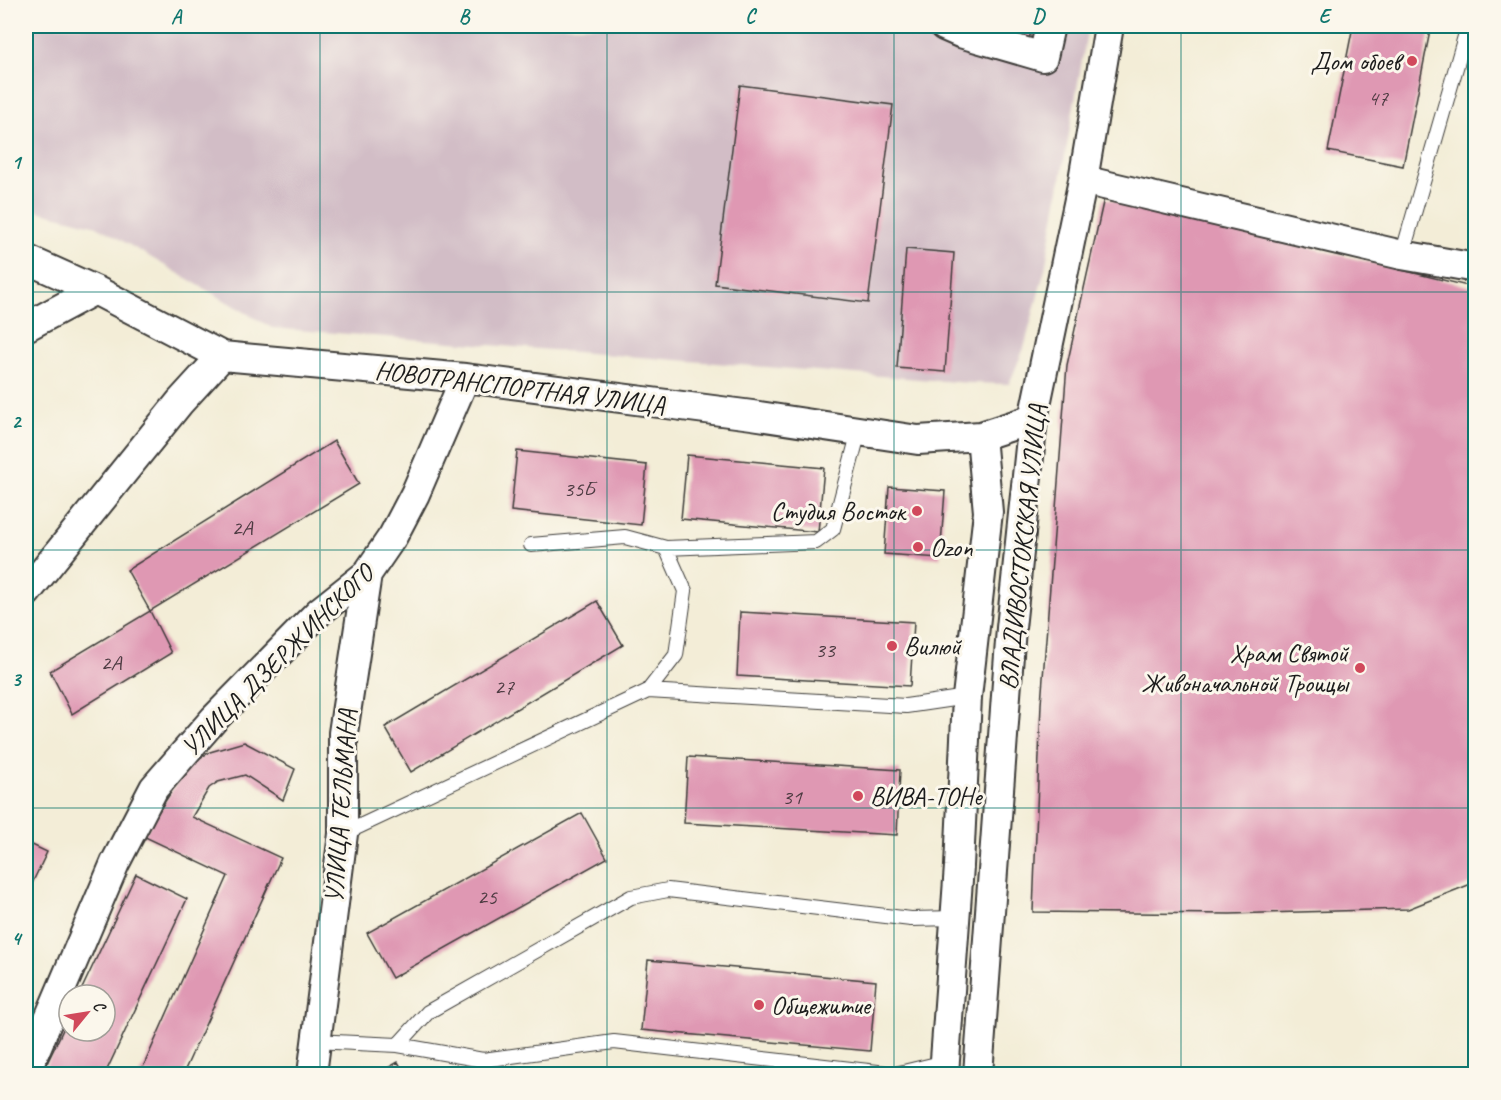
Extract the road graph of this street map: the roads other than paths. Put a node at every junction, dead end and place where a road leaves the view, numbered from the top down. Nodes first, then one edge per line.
1 (944, 26) edge
2 (1050, 26) edge
3 (1109, 26) edge
4 (1468, 26) edge
5 (1083, 180) junction
6 (1401, 255) junction
7 (26, 259) edge
8 (1476, 268) edge
9 (95, 290) junction
10 (26, 327) edge
11 (222, 356) junction
12 (465, 378) junction
13 (1033, 419) junction
14 (859, 431) junction
15 (981, 436) junction
16 (531, 545) dead end
17 (666, 548) junction
18 (367, 574) junction
19 (26, 593) edge
20 (648, 691) junction
21 (967, 697) junction
22 (343, 834) junction
23 (956, 918) junction
24 (314, 1041) junction
25 (398, 1045) junction
26 (945, 1068) edge
27 (26, 1072) edge
28 (312, 1074) edge
29 (978, 1074) edge

1 - 2 street
3 - 5 street, ВЛАДИВОСТОКСКАЯ УЛИЦА
4 - 6 lane
5 - 6 street
5 - 13 street, ВЛАДИВОСТОКСКАЯ УЛИЦА
6 - 8 street
7 - 9 street, НОВОТРАНСПОРТНАЯ УЛИЦА
9 - 10 street
9 - 11 street, НОВОТРАНСПОРТНАЯ УЛИЦА
11 - 12 street, НОВОТРАНСПОРТНАЯ УЛИЦА
11 - 19 street
12 - 14 street, НОВОТРАНСПОРТНАЯ УЛИЦА
12 - 18 street, УЛИЦА ДЗЕРЖИНСКОГО
13 - 15 street, НОВОТРАНСПОРТНАЯ УЛИЦА
13 - 29 street, ВЛАДИВОСТОКСКАЯ УЛИЦА
14 - 15 street, НОВОТРАНСПОРТНАЯ УЛИЦА
14 - 17 lane
15 - 21 street
16 - 17 lane
17 - 20 lane
18 - 22 street, УЛИЦА ТЕЛЬМАНА
18 - 27 street, УЛИЦА ДЗЕРЖИНСКОГО
20 - 21 lane
20 - 22 lane
21 - 23 street
22 - 24 street, УЛИЦА ТЕЛЬМАНА
23 - 25 lane
23 - 26 street
24 - 25 lane
24 - 28 street, УЛИЦА ТЕЛЬМАНА
25 - 26 lane

